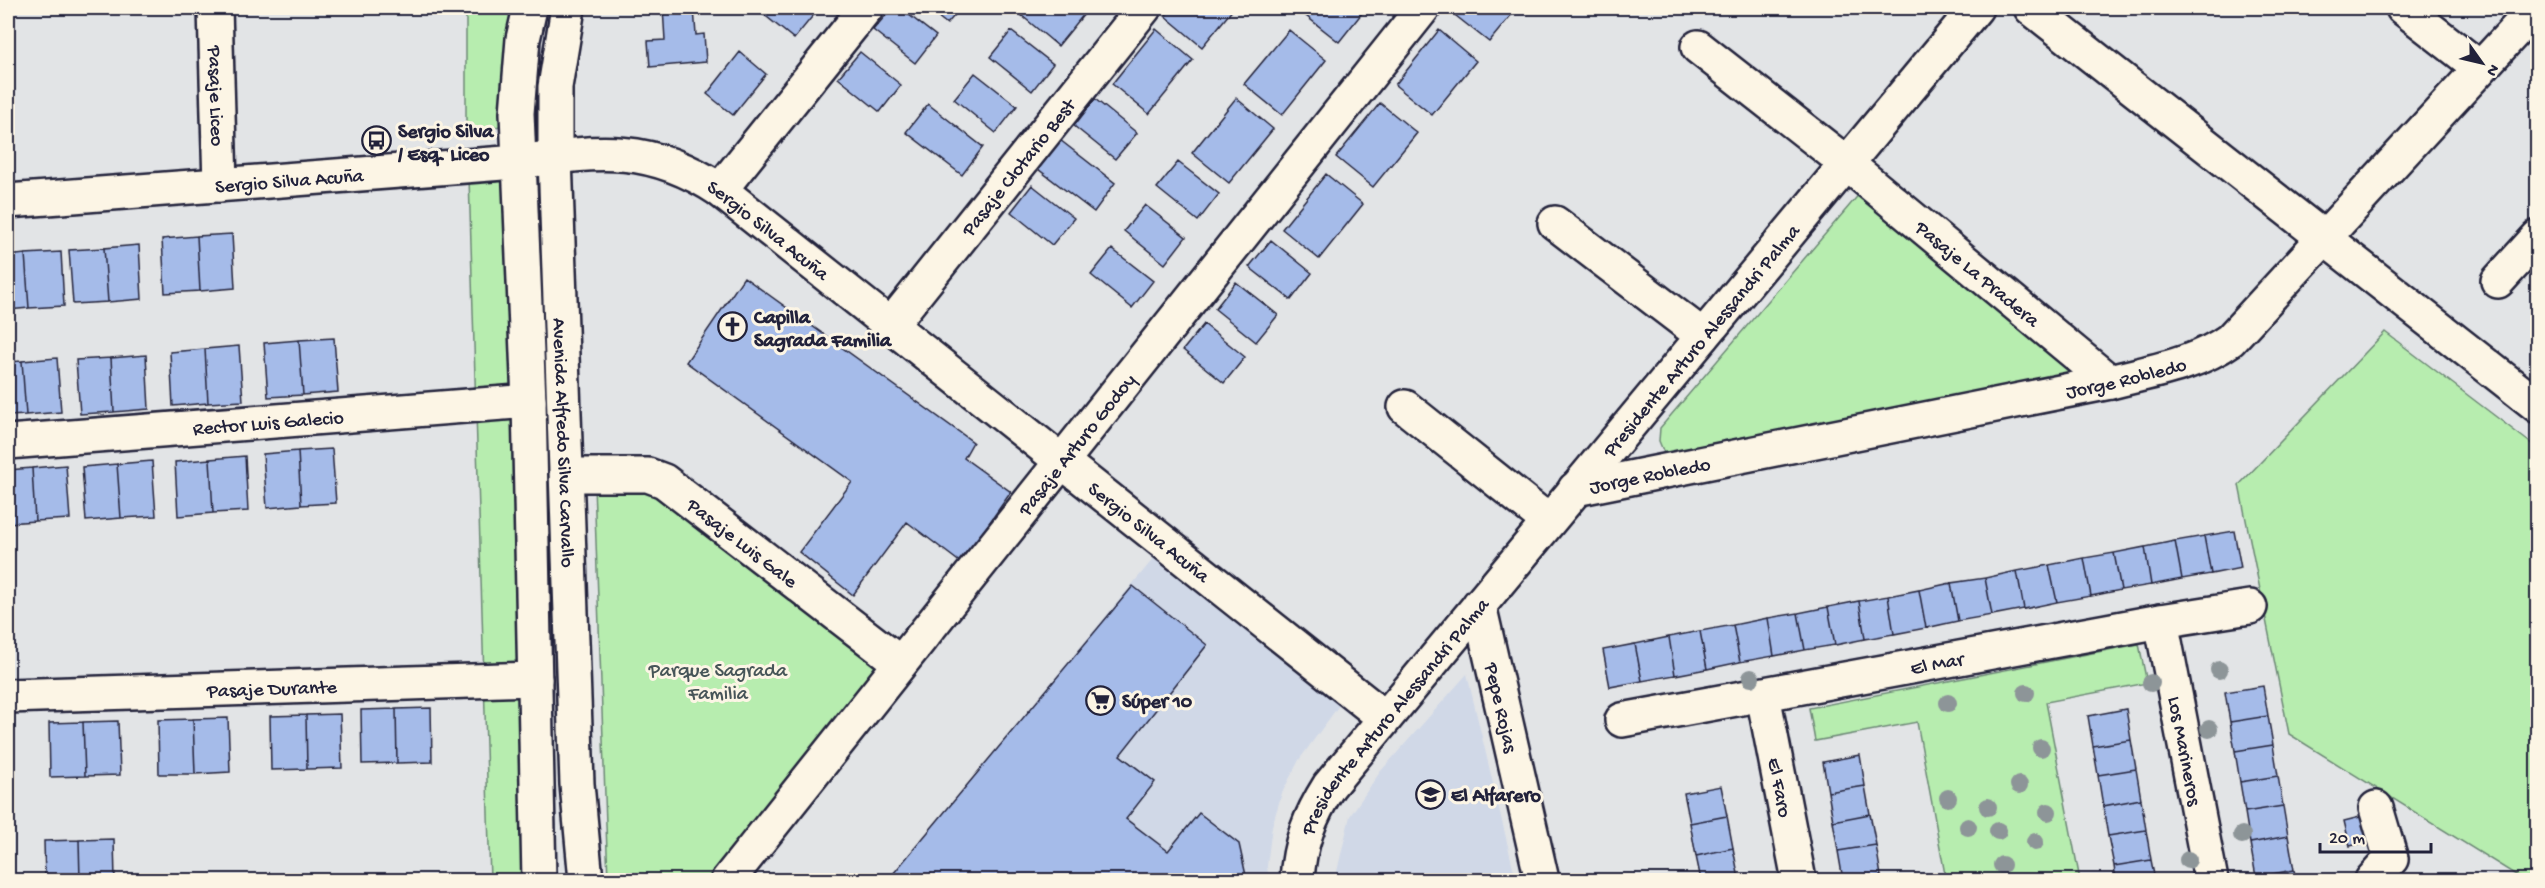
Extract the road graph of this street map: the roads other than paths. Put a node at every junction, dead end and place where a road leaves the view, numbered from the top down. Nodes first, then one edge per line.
1 (215, 8) edge
2 (530, 8) edge
3 (568, 8) edge
4 (866, 8) edge
5 (1144, 8) edge
6 (1423, 8) edge
7 (1976, 8) edge
8 (2031, 8) edge
9 (2403, 8) edge
10 (2536, 8) edge
11 (1698, 47) dead end
12 (2480, 68) junction
13 (555, 157) junction
14 (518, 162) junction
15 (1846, 163) junction
16 (220, 185) junction
17 (720, 190) junction
18 (8, 201) edge
19 (1555, 223) dead end
20 (2538, 237) edge
21 (2324, 239) junction
22 (2498, 281) dead end
23 (891, 326) junction
24 (1703, 336) junction
25 (2110, 382) junction
26 (529, 401) junction
27 (2538, 406) edge
28 (1405, 407) dead end
29 (8, 442) edge
30 (1060, 460) junction
31 (567, 475) junction
32 (1575, 489) junction
33 (1548, 521) junction
34 (1479, 605) junction
35 (2250, 607) dead end
36 (2161, 621) junction
37 (900, 663) junction
38 (535, 679) junction
39 (1763, 695) junction
40 (8, 696) edge
41 (1385, 718) junction
42 (1622, 720) dead end
43 (2376, 808) dead end
44 (539, 880) edge
45 (585, 880) edge
46 (728, 880) edge
47 (1297, 880) edge
48 (1542, 880) edge
49 (1799, 880) edge
50 (2211, 880) edge
51 (2372, 880) edge

1 - 16 street, Pasaje Liceo
2 - 14 street, Avenida Alfredo Silva Carvallo
3 - 13 street, Avenida Alfredo Silva Carvallo
4 - 17 street
5 - 23 street, Pasaje Clotario Best
6 - 30 street, Pasaje Arturo Godoy
7 - 15 street, Presidente Arturo Alessandri Palma
8 - 21 street
9 - 12 street
10 - 12 street, Jorge Robledo
11 - 15 street, Pasaje La Pradera
12 - 21 street, Jorge Robledo
13 - 14 street, Sergio Silva Acuña
13 - 17 street, Sergio Silva Acuña
13 - 31 street, Avenida Alfredo Silva Carvallo
14 - 16 street, Sergio Silva Acuña
14 - 26 street, Avenida Alfredo Silva Carvallo
15 - 24 street, Presidente Arturo Alessandri Palma
15 - 25 street, Pasaje La Pradera
16 - 18 street, Sergio Silva Acuña
17 - 23 street, Sergio Silva Acuña
19 - 24 street
20 - 22 street
21 - 25 street, Jorge Robledo
21 - 27 street
23 - 30 street, Sergio Silva Acuña
24 - 32 street, Presidente Arturo Alessandri Palma
25 - 32 street, Jorge Robledo
26 - 29 street, Rector Luis Galecio
26 - 38 street, Avenida Alfredo Silva Carvallo
28 - 33 street
30 - 37 street, Pasaje Arturo Godoy
30 - 41 street, Sergio Silva Acuña
31 - 37 street, Pasaje Luis Gale
31 - 45 street, Avenida Alfredo Silva Carvallo
32 - 33 street, Presidente Arturo Alessandri Palma
33 - 34 street, Presidente Arturo Alessandri Palma
34 - 41 street, Presidente Arturo Alessandri Palma
34 - 48 street, Pepe Rojas
35 - 36 street, El Mar
36 - 39 street, El Mar
36 - 50 street, Los Marineros
37 - 46 street, Pasaje Arturo Godoy
38 - 40 street, Pasaje Durante
38 - 44 street, Avenida Alfredo Silva Carvallo
39 - 42 street, El Mar
39 - 49 street, El Faro
41 - 47 street, Presidente Arturo Alessandri Palma
43 - 51 street

